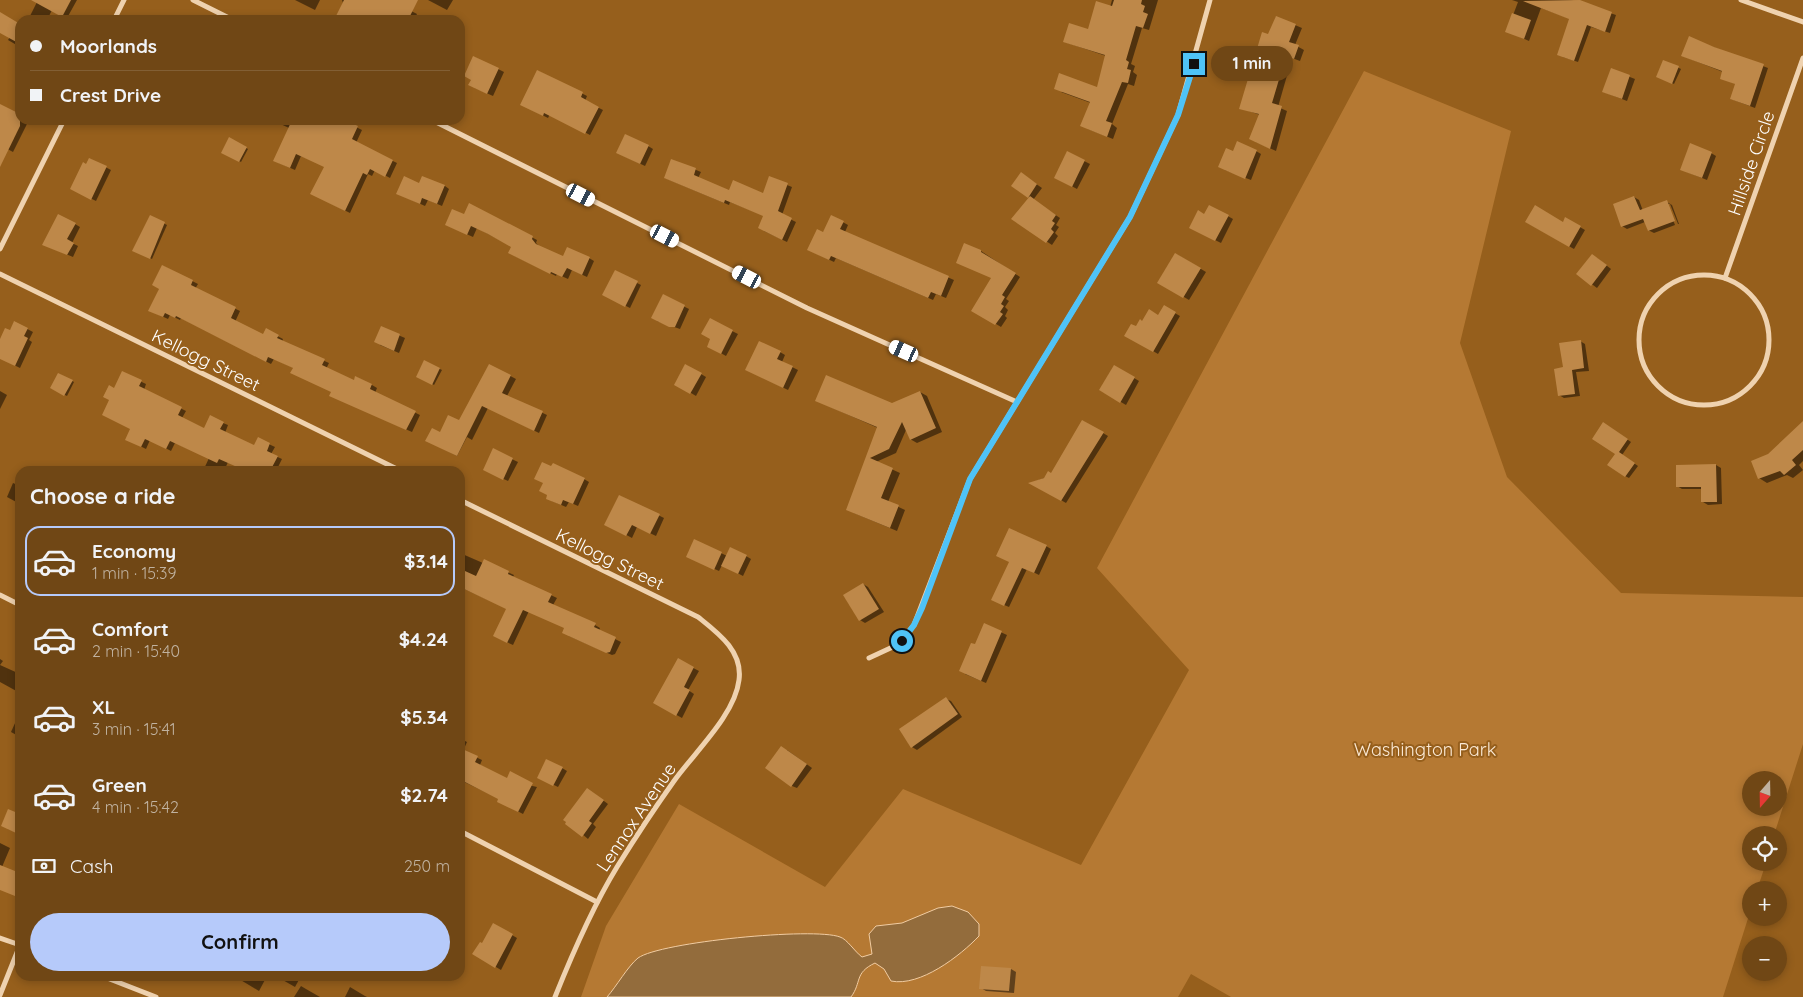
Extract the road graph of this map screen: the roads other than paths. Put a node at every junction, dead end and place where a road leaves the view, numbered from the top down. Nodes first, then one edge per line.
1 (124, 0) edge
2 (193, 0) edge
3 (1210, 0) edge
4 (1740, 0) edge
5 (116, 15) edge
6 (223, 15) edge
7 (1803, 22) edge
8 (1803, 58) edge
9 (62, 125) edge
10 (442, 125) edge
11 (0, 249) edge
12 (0, 274) edge
13 (1725, 278) junction
14 (1017, 402) junction
15 (391, 466) edge
16 (465, 502) edge
17 (0, 595) edge
18 (15, 602) edge
19 (736, 656) joint
20 (869, 658) dead end
21 (465, 834) edge
22 (597, 902) junction
23 (0, 938) edge
24 (15, 943) edge
25 (15, 958) edge
26 (115, 981) edge
27 (0, 995) edge
28 (156, 997) edge
29 (556, 997) edge

1 - 5 street
2 - 6 street
3 - 14 street
4 - 7 street
8 - 13 street, Hillside Circle
9 - 11 street
10 - 14 street
12 - 15 street, Kellogg Street
13 - 13 street
14 - 20 street
16 - 19 street, Kellogg Street
17 - 18 street
19 - 22 street, Lennox Avenue
21 - 22 street
22 - 29 street, Lennox Avenue
23 - 24 street
25 - 27 street
26 - 28 street

